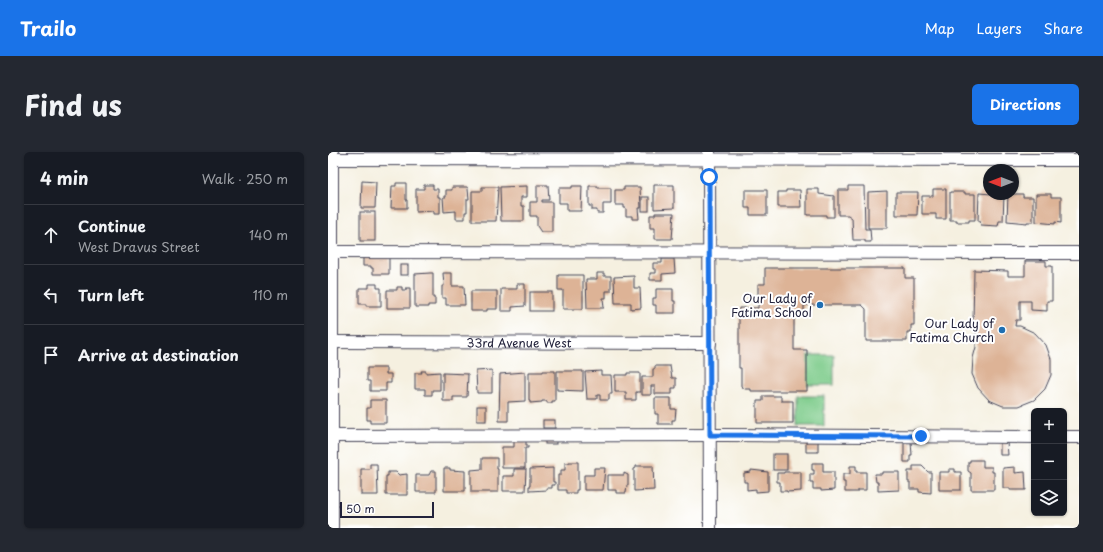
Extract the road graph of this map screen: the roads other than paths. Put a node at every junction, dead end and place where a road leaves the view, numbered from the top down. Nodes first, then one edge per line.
1 (709, 156) edge
2 (330, 157) edge
3 (1079, 160) edge
4 (330, 252) edge
5 (709, 253) junction
6 (1079, 253) edge
7 (330, 342) edge
8 (710, 343) junction
9 (710, 435) junction
10 (330, 436) edge
11 (1031, 437) edge
12 (1067, 437) edge
13 (1079, 437) edge
14 (332, 528) edge
15 (710, 528) edge

1 - 2 street
1 - 3 street
1 - 5 street
2 - 4 street
4 - 5 street
4 - 7 street
5 - 6 street
5 - 8 street
7 - 8 street, 33rd Avenue West
7 - 10 street
8 - 9 street
9 - 10 street
9 - 11 street
9 - 15 street
10 - 14 street
12 - 13 street

